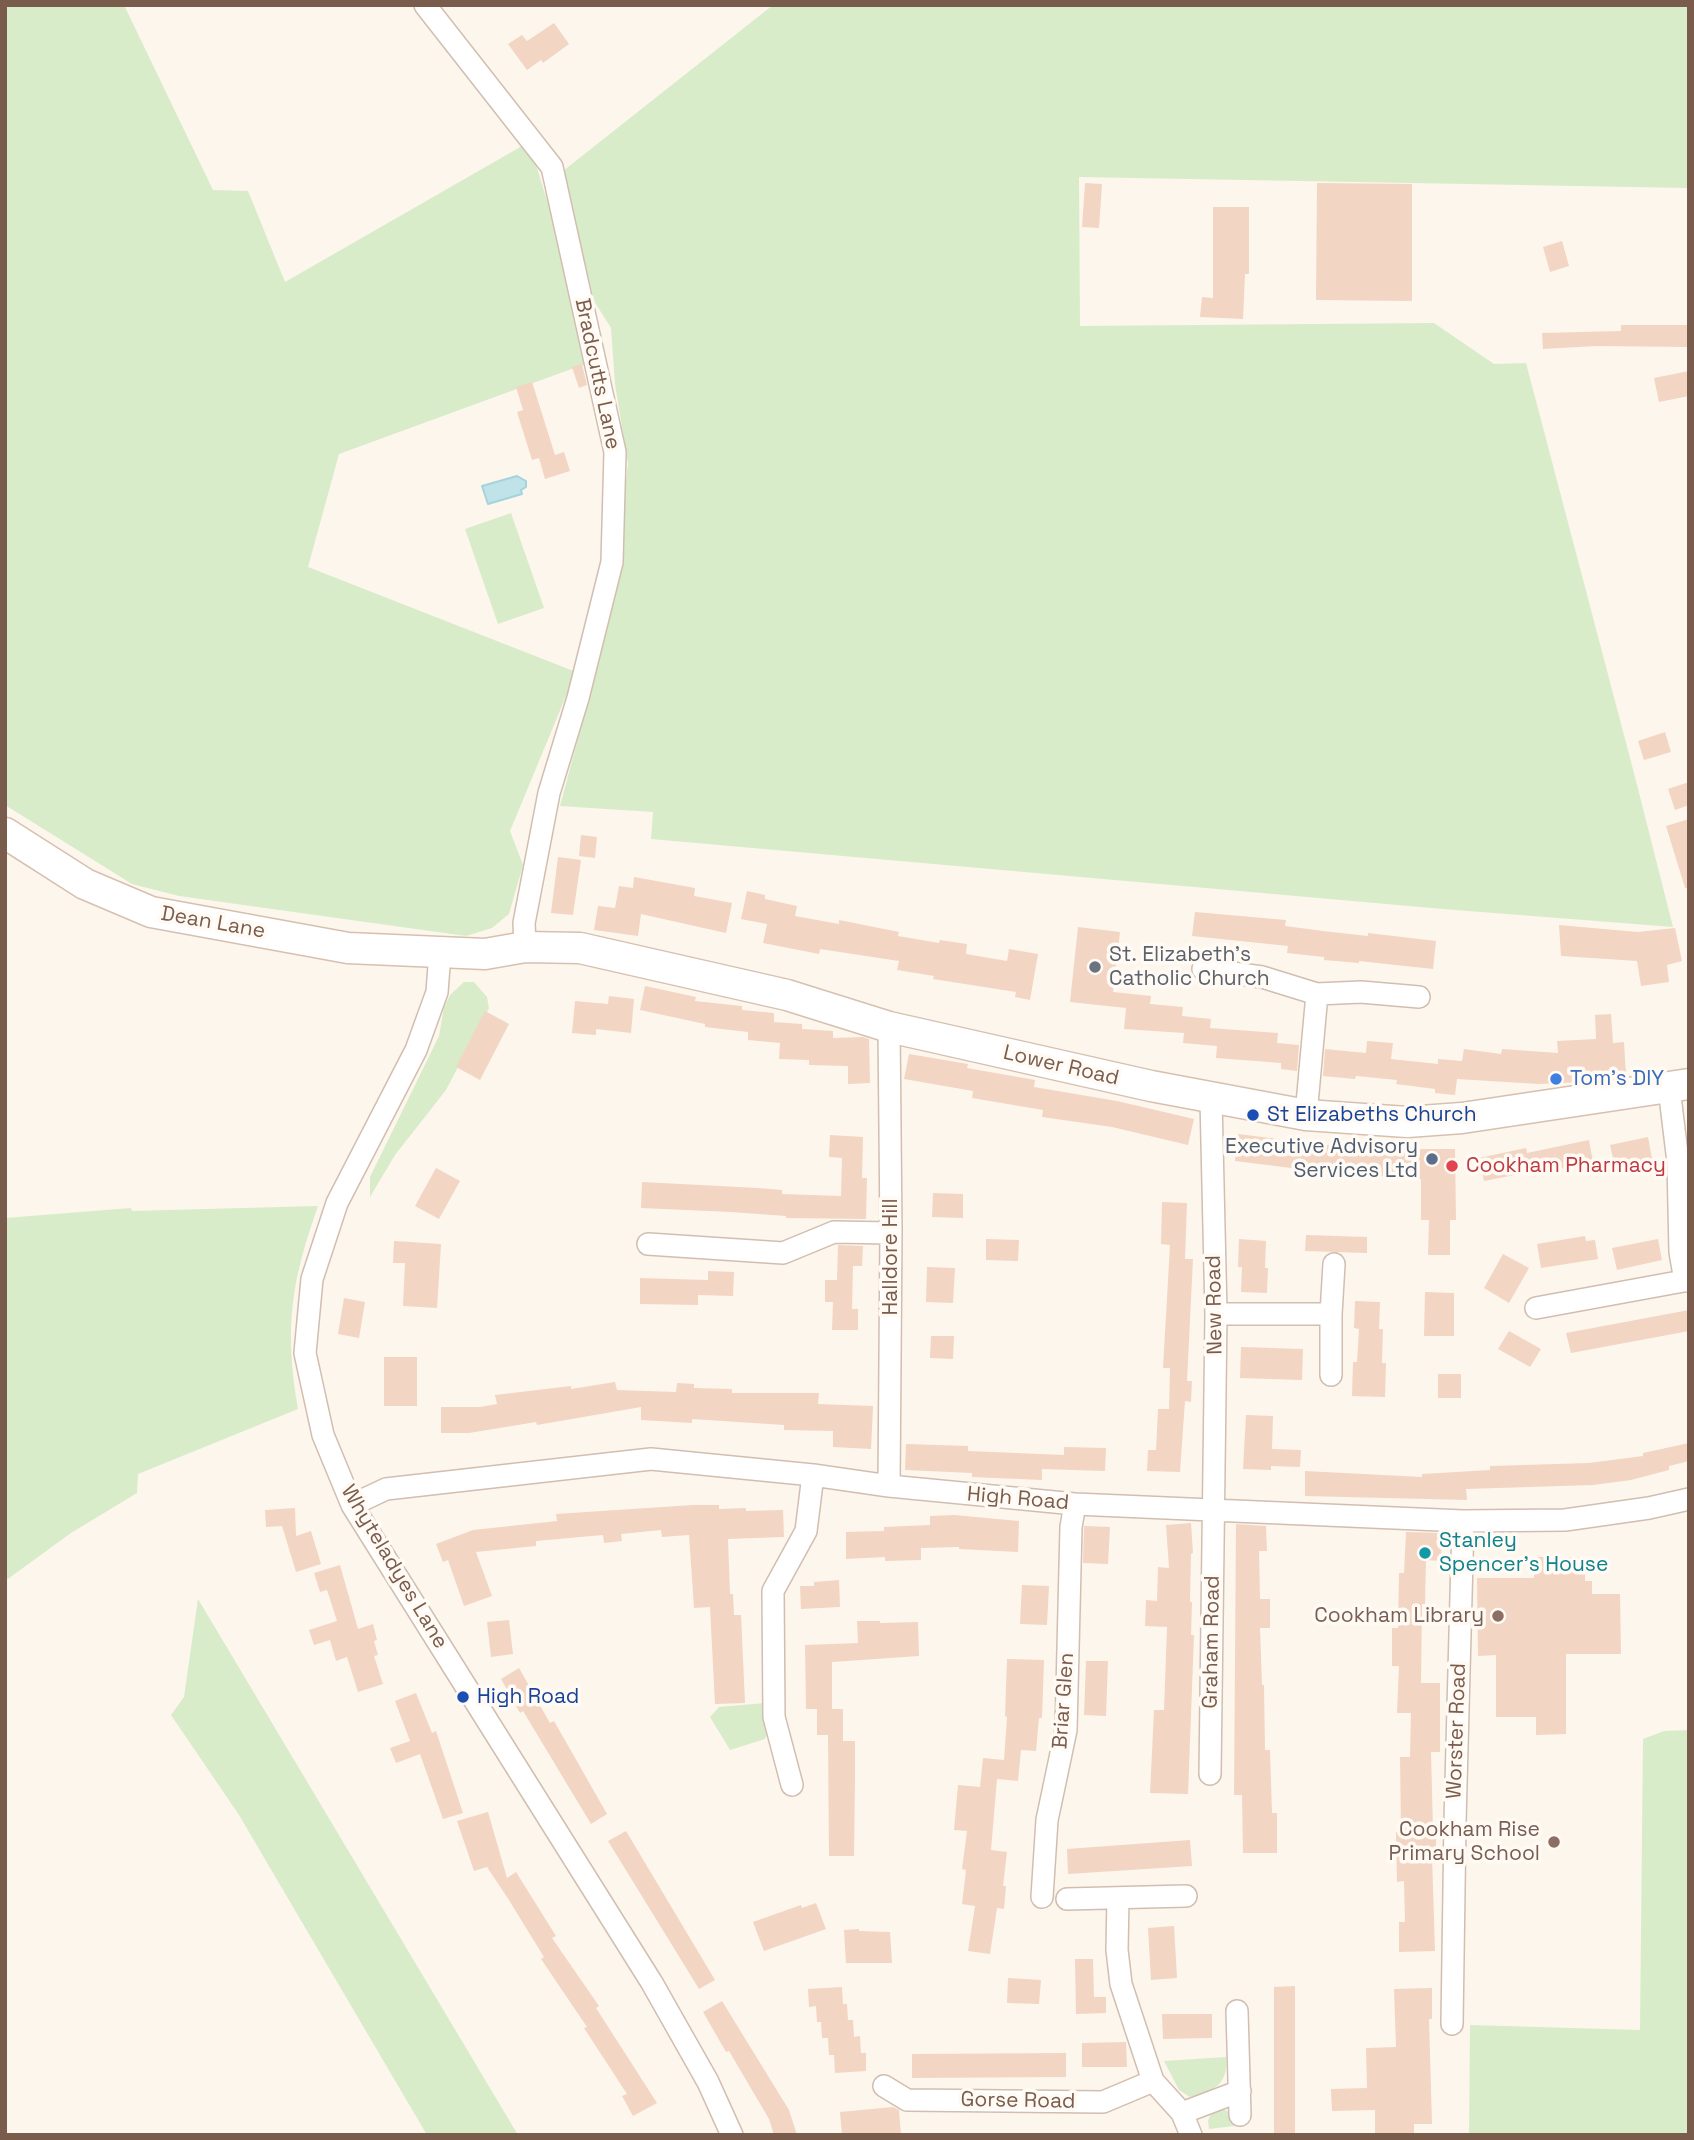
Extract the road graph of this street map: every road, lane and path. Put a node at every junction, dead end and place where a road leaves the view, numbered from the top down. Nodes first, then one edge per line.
1 (425, 5) edge
2 (5, 833) edge
3 (525, 947) junction
4 (440, 953) junction
5 (1203, 970) dead end
6 (1317, 994) junction
7 (1419, 997) dead end
8 (889, 1027) junction
9 (1679, 1086) edge
10 (1211, 1099) junction
11 (1307, 1115) junction
12 (891, 1233) junction
13 (648, 1244) dead end
14 (1334, 1264) dead end
15 (1687, 1281) edge
16 (1544, 1300) dead end
17 (1216, 1314) junction
18 (1331, 1314) junction
19 (1331, 1375) dead end
20 (813, 1475) junction
21 (889, 1486) junction
22 (1689, 1499) edge
23 (1075, 1504) junction
24 (352, 1505) junction
25 (1214, 1510) junction
26 (1463, 1521) junction
27 (1210, 1774) dead end
28 (792, 1785) dead end
29 (1186, 1896) dead end
30 (1042, 1898) dead end
31 (1118, 1898) junction
32 (1067, 1899) dead end
33 (1237, 2011) dead end
34 (1452, 2024) dead end
35 (1153, 2081) junction
36 (884, 2086) dead end
37 (1240, 2091) junction
38 (1182, 2113) junction
39 (1240, 2115) dead end
40 (732, 2135) edge
41 (1191, 2135) edge

1 - 3 street, Bradcutts Lane
2 - 4 street, Dean Lane
3 - 4 street, Lower Road
3 - 8 street, Lower Road
4 - 24 street, Whyteladyes Lane
5 - 6 street
6 - 7 street
6 - 11 street
8 - 10 street, Lower Road
8 - 12 street, Halldore Hill
9 - 11 street, Lower Road
9 - 15 street
10 - 11 street, Lower Road
10 - 17 street, New Road
12 - 13 street
12 - 21 street, Halldore Hill
14 - 18 street
15 - 16 street
17 - 18 street
17 - 25 street, New Road
18 - 19 street
20 - 21 street, High Road
20 - 24 street, High Road
20 - 28 street
21 - 23 street, High Road
22 - 26 street, High Road
23 - 25 street, High Road
23 - 30 street, Briar Glen
24 - 40 street, Whyteladyes Lane
25 - 26 street, High Road
25 - 27 street, Graham Road
26 - 34 street, Worster Road
29 - 31 street
31 - 32 street
31 - 35 street
33 - 37 street
35 - 36 street, Gorse Road
35 - 38 street
37 - 38 street
37 - 39 street
38 - 41 street

